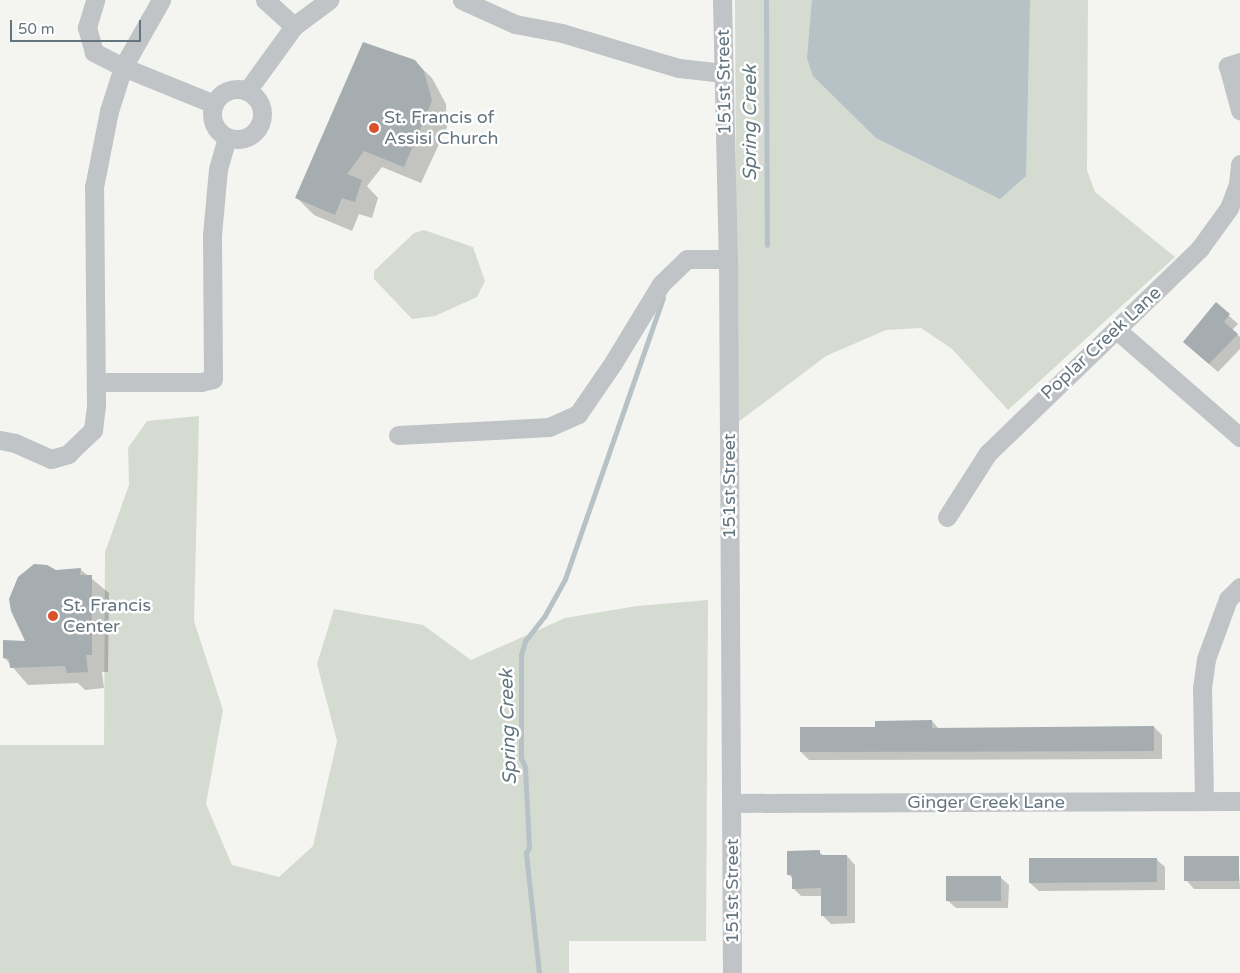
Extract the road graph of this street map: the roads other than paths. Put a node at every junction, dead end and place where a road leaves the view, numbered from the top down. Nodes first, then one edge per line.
1 (95, 0) edge
2 (161, 0) edge
3 (265, 0) edge
4 (329, 0) edge
5 (462, 0) edge
6 (722, 0) edge
7 (294, 26) junction
8 (1240, 62) edge
9 (123, 67) junction
10 (724, 74) junction
11 (247, 91) junction
12 (214, 104) junction
13 (1240, 110) edge
14 (227, 137) junction
15 (1240, 164) edge
16 (728, 259) junction
17 (1118, 331) junction
18 (96, 382) junction
19 (398, 435) dead end
20 (1240, 437) edge
21 (0, 440) edge
22 (947, 517) dead end
23 (1240, 587) edge
24 (1204, 801) junction
25 (1240, 801) edge
26 (731, 803) junction
27 (732, 973) edge

1 - 9 street
2 - 9 street
3 - 7 street
4 - 7 street
5 - 10 street
6 - 10 street, 151st Street
7 - 11 street
8 - 13 street
9 - 12 street
9 - 18 street
10 - 16 street, 151st Street
11 - 12 street
11 - 14 street
12 - 14 street
14 - 18 street
15 - 17 street, Poplar Creek Lane
16 - 19 street
16 - 26 street, 151st Street
17 - 20 street
17 - 22 street, Poplar Creek Lane
18 - 21 street
23 - 24 street
24 - 25 street, Ginger Creek Lane
24 - 26 street, Ginger Creek Lane
26 - 27 street, 151st Street

